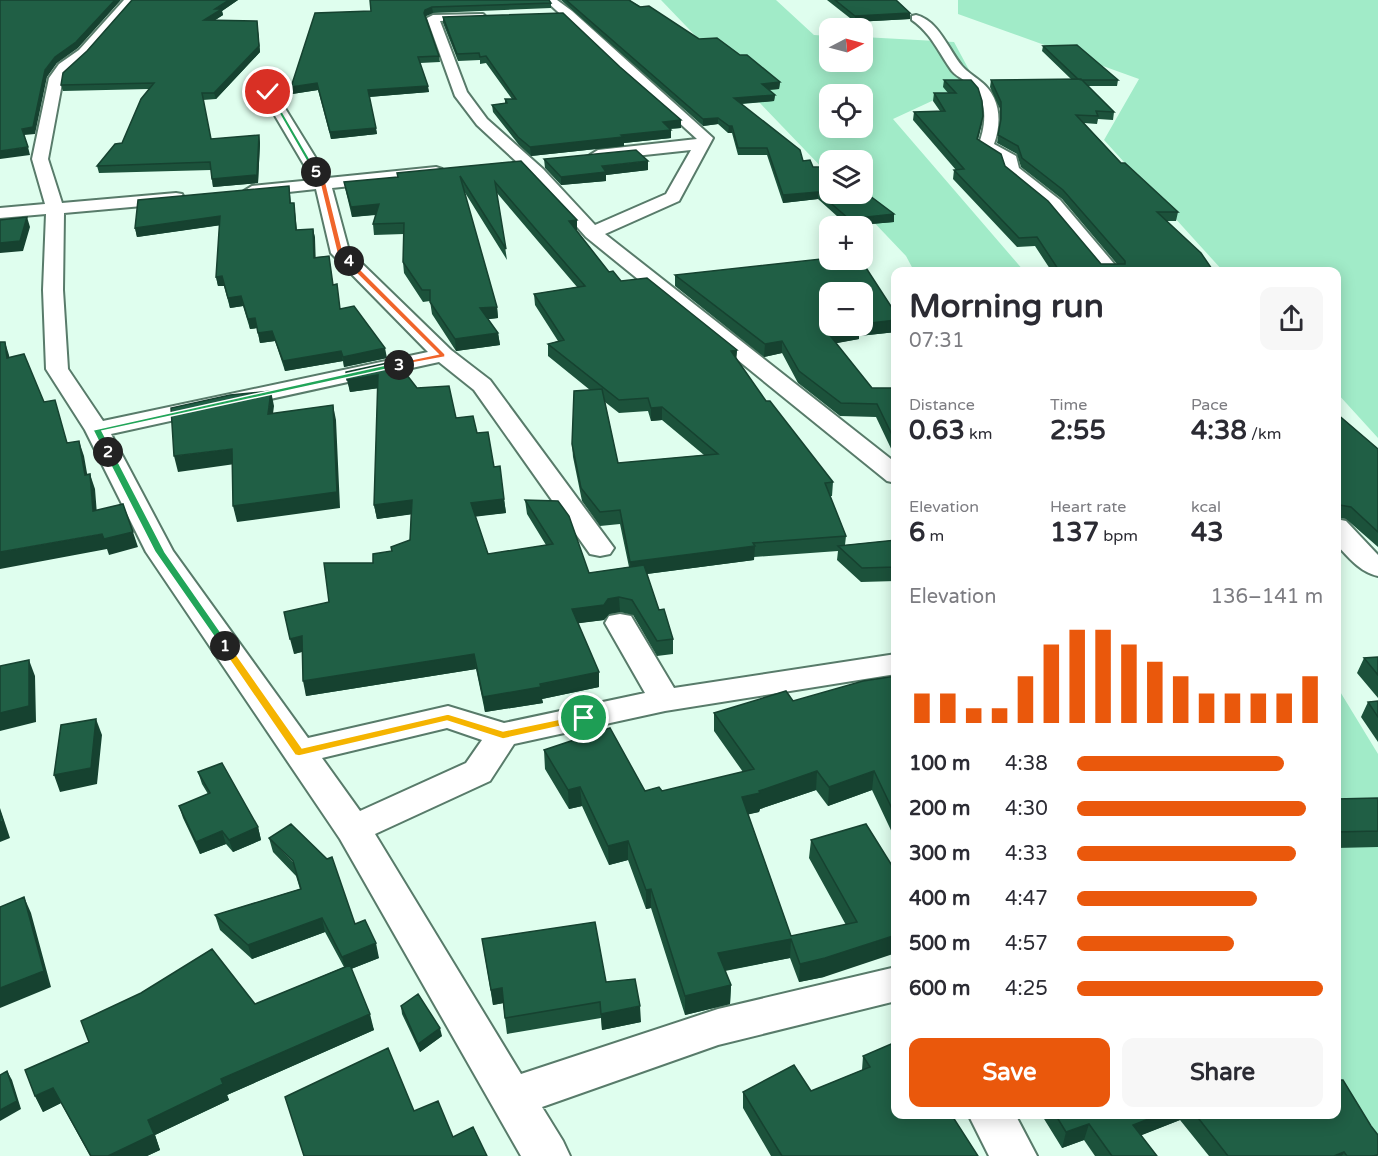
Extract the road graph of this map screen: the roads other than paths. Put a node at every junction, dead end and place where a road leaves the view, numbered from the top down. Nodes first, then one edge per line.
1 (130, 0) edge
2 (550, 0) edge
3 (568, 13) junction
4 (545, 14) edge
5 (489, 15) edge
6 (916, 18) dead end
7 (268, 92) dead end
8 (703, 144) junction
9 (585, 156) edge
10 (550, 160) edge
11 (526, 162) junction
12 (504, 165) edge
13 (447, 171) edge
14 (323, 183) junction
15 (238, 193) edge
16 (192, 196) edge
17 (55, 208) junction
18 (0, 213) edge
19 (592, 233) junction
20 (1108, 267) edge
21 (443, 355) junction
22 (97, 430) junction
23 (891, 472) edge
24 (1341, 532) edge
25 (600, 548) dead end
26 (1378, 568) edge
27 (620, 623) dead end
28 (891, 665) edge
29 (665, 700) junction
30 (503, 735) junction
31 (299, 752) junction
32 (353, 829) junction
33 (891, 985) edge
34 (511, 1098) junction
35 (993, 1119) edge
36 (547, 1156) edge
37 (1014, 1156) edge

1 - 17 street
2 - 3 street
3 - 4 street
3 - 8 street
5 - 11 street
6 - 20 street
7 - 14 street
8 - 9 street
8 - 19 street
10 - 11 street
11 - 12 street
11 - 19 street
13 - 14 street
14 - 15 street
14 - 21 street
16 - 17 street
17 - 18 street
17 - 22 street
19 - 23 street
21 - 22 street
21 - 25 street
22 - 31 street
24 - 26 street
27 - 29 street
28 - 29 street
29 - 30 street
30 - 31 street
30 - 32 street
31 - 32 street
32 - 34 street
33 - 34 street
34 - 36 street
35 - 37 street

